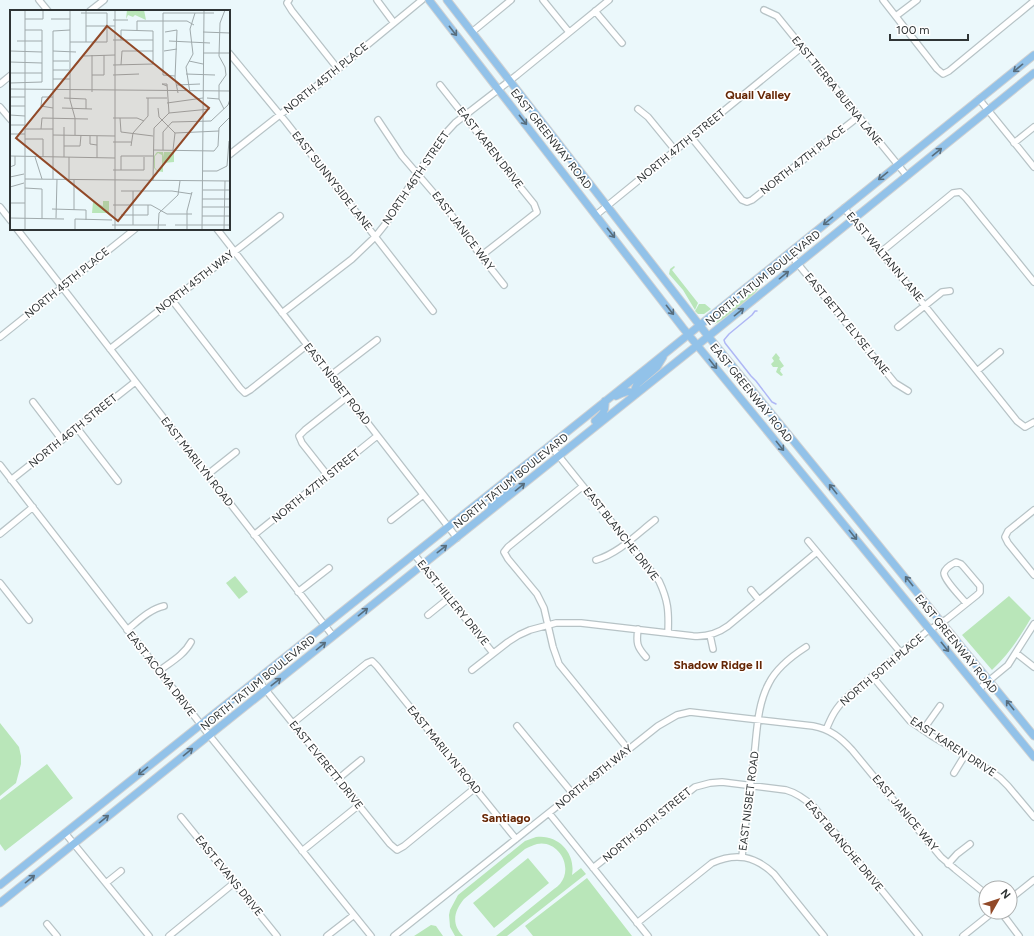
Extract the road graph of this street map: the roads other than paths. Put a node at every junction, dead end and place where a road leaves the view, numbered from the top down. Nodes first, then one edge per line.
1 (39, 0) edge
2 (104, 0) edge
3 (377, 0) edge
4 (422, 0) edge
5 (429, 0) edge
6 (447, 0) edge
7 (511, 0) edge
8 (543, 0) edge
9 (609, 0) edge
10 (883, 0) edge
11 (917, 0) edge
12 (1034, 1) edge
13 (288, 2) edge
14 (47, 10) edge
15 (94, 10) edge
16 (764, 10) dead end
17 (595, 11) junction
18 (896, 16) junction
19 (394, 23) junction
20 (472, 32) junction
21 (569, 32) junction
22 (622, 43) dead end
23 (802, 47) junction
24 (230, 54) edge
25 (1034, 55) edge
26 (338, 69) junction
27 (1034, 73) edge
28 (10, 76) edge
29 (510, 81) junction
30 (0, 84) edge
31 (440, 85) dead end
32 (499, 89) junction
33 (979, 99) junction
34 (0, 107) edge
35 (638, 110) dead end
36 (988, 110) junction
37 (280, 115) junction
38 (464, 115) junction
39 (858, 117) junction
40 (10, 119) edge
41 (378, 120) dead end
42 (1034, 127) edge
43 (691, 137) junction
44 (1014, 143) junction
45 (675, 150) junction
46 (230, 154) edge
47 (898, 165) junction
48 (1034, 167) edge
49 (418, 174) junction
50 (907, 176) junction
51 (607, 206) junction
52 (0, 207) edge
53 (844, 208) junction
54 (596, 215) junction
55 (280, 216) dead end
56 (854, 219) junction
57 (10, 220) edge
58 (19, 230) edge
59 (134, 230) edge
60 (218, 230) edge
61 (375, 237) junction
62 (636, 244) junction
63 (234, 251) junction
64 (626, 252) junction
65 (880, 252) junction
66 (789, 253) junction
67 (481, 256) junction
68 (798, 264) junction
69 (1034, 282) edge
70 (504, 286) dead end
71 (62, 288) junction
72 (950, 291) dead end
73 (172, 300) junction
74 (925, 305) junction
75 (433, 311) dead end
76 (282, 313) junction
77 (700, 325) junction
78 (898, 327) dead end
79 (689, 334) junction
80 (708, 336) junction
81 (0, 337) edge
82 (377, 340) dead end
83 (307, 345) junction
84 (697, 345) junction
85 (110, 349) junction
86 (669, 350) junction
87 (1000, 352) dead end
88 (977, 371) junction
89 (330, 376) junction
90 (135, 382) junction
91 (908, 391) dead end
92 (636, 394) junction
93 (347, 397) junction
94 (33, 402) dead end
95 (605, 402) junction
96 (1034, 422) edge
97 (77, 428) junction
98 (377, 436) junction
99 (62, 440) junction
100 (550, 445) junction
101 (236, 452) dead end
102 (559, 456) junction
103 (0, 465) edge
104 (207, 475) junction
105 (328, 476) junction
106 (511, 476) junction
107 (12, 480) junction
108 (118, 481) dead end
109 (583, 486) junction
110 (423, 495) junction
111 (33, 508) junction
112 (1034, 510) edge
113 (485, 515) junction
114 (391, 520) dead end
115 (655, 520) dead end
116 (448, 527) junction
117 (0, 534) edge
118 (254, 535) junction
119 (457, 538) junction
120 (808, 541) dead end
121 (628, 542) junction
122 (817, 552) junction
123 (414, 554) junction
124 (596, 560) dead end
125 (422, 565) junction
126 (329, 568) dead end
127 (1034, 575) edge
128 (0, 583) edge
129 (751, 590) dead end
130 (298, 592) junction
131 (449, 598) junction
132 (759, 600) junction
133 (966, 604) junction
134 (164, 606) dead end
135 (428, 614) dead end
136 (29, 620) dead end
137 (942, 622) junction
138 (1034, 624) edge
139 (548, 625) junction
140 (324, 626) junction
141 (638, 629) junction
142 (127, 630) junction
143 (930, 630) junction
144 (668, 633) junction
145 (710, 635) junction
146 (333, 636) junction
147 (191, 642) dead end
148 (806, 647) dead end
149 (713, 649) dead end
150 (493, 653) junction
151 (901, 653) junction
152 (1016, 653) junction
153 (646, 657) dead end
154 (1034, 667) edge
155 (472, 670) dead end
156 (159, 671) junction
157 (872, 676) junction
158 (257, 679) junction
159 (990, 680) junction
160 (979, 689) junction
161 (266, 690) junction
162 (940, 706) dead end
163 (759, 720) junction
164 (293, 723) junction
165 (201, 724) junction
166 (517, 726) dead end
167 (826, 730) junction
168 (923, 730) junction
169 (209, 735) junction
170 (1034, 736) edge
171 (628, 749) junction
172 (965, 755) junction
173 (1034, 757) edge
174 (361, 760) dead end
175 (954, 773) dead end
176 (338, 779) junction
177 (751, 786) junction
178 (475, 788) junction
179 (572, 794) junction
180 (359, 805) junction
181 (549, 813) junction
182 (182, 817) dead end
183 (1034, 818) edge
184 (65, 833) junction
185 (516, 839) junction
186 (74, 844) junction
187 (970, 844) dead end
188 (302, 851) junction
189 (742, 857) junction
190 (948, 864) junction
191 (593, 868) junction
192 (121, 871) dead end
193 (1034, 880) edge
194 (106, 883) junction
195 (234, 883) junction
196 (0, 885) edge
197 (978, 888) edge
198 (1018, 893) edge
199 (0, 904) edge
200 (354, 915) junction
201 (983, 920) edge
202 (1007, 920) edge
203 (637, 923) junction
204 (47, 924) dead end
205 (57, 936) edge
206 (149, 936) edge
207 (169, 936) edge
208 (277, 936) edge
209 (328, 936) edge
210 (371, 936) edge
211 (394, 936) edge
212 (648, 936) edge
213 (824, 936) edge
214 (919, 936) edge
215 (963, 936) edge
216 (1019, 936) edge

1 - 14 street
2 - 15 street
3 - 19 street
4 - 19 street, NORTH 45TH PLACE
5 -> 32 main road, EAST GREENWAY ROAD
6 - 20 main road, EAST GREENWAY ROAD
7 - 20 street
8 - 21 street
9 - 17 street, NORTH 46TH STREET
10 - 18 street
11 - 18 street
12 - 18 street
13 - 26 street
16 - 23 street, EAST TIERRA BUENA LANE
17 - 21 street, NORTH 46TH STREET
17 - 22 street
19 - 26 street, NORTH 45TH PLACE
20 - 29 main road, EAST GREENWAY ROAD
21 - 29 street, NORTH 46TH STREET
23 - 39 street, EAST TIERRA BUENA LANE
23 - 43 street, NORTH 47TH STREET
24 - 37 street, EAST SUNNYSIDE LANE
25 -> 33 main road, NORTH TATUM BOULEVARD
26 - 37 street, NORTH 45TH PLACE
27 - 36 main road, NORTH TATUM BOULEVARD
28 - 30 street
29 - 32 street, NORTH 46TH STREET
29 - 51 main road, EAST GREENWAY ROAD
31 - 38 street, EAST KAREN DRIVE
32 - 38 street, NORTH 46TH STREET
32 -> 54 main road, EAST GREENWAY ROAD
33 - 36 street
33 - 47 main road, NORTH TATUM BOULEVARD
34 - 40 street
35 - 45 street
36 - 44 street
50 -> 36 main road, NORTH TATUM BOULEVARD
37 - 46 street, NORTH 45TH PLACE
37 - 61 street, EAST SUNNYSIDE LANE
38 - 49 street, NORTH 46TH STREET
38 - 67 street, EAST KAREN DRIVE
39 - 43 street, NORTH 47TH PLACE
39 - 47 street, EAST TIERRA BUENA LANE
41 - 49 street, EAST JANICE WAY
42 - 44 street
43 - 45 street, NORTH 47TH STREET
44 - 48 street
45 - 51 street, NORTH 47TH STREET
47 - 50 street, EAST TIERRA BUENA LANE
47 -> 53 main road, NORTH TATUM BOULEVARD
49 - 61 street, NORTH 46TH STREET
49 - 67 street, EAST JANICE WAY
50 - 56 main road, NORTH TATUM BOULEVARD
51 - 54 street, NORTH 47TH STREET
51 - 62 main road, EAST GREENWAY ROAD
52 - 57 street
53 - 56 street, EAST WALTANN LANE
53 -> 66 main road, NORTH TATUM BOULEVARD
54 -> 64 main road, EAST GREENWAY ROAD
55 - 63 street, NORTH 45TH WAY
56 - 65 street, EAST WALTANN LANE
56 - 68 main road, NORTH TATUM BOULEVARD
58 - 71 street, EAST MARILYN ROAD
59 - 71 street, NORTH 45TH PLACE
60 - 63 street, EAST NISBET ROAD
61 - 75 street, EAST SUNNYSIDE LANE
61 - 76 street, NORTH 46TH STREET
62 - 64 main road
62 - 77 main road, EAST GREENWAY ROAD
63 - 73 street, NORTH 45TH WAY
63 - 76 street, EAST NISBET ROAD
64 -> 79 main road, EAST GREENWAY ROAD
65 - 69 street
65 - 74 street, EAST WALTANN LANE
66 - 68 street, EAST BETTY ELYSE LANE
66 - 77 main road, NORTH TATUM BOULEVARD
67 - 70 street, EAST JANICE WAY
80 -> 68 main road, NORTH TATUM BOULEVARD
68 - 91 street, EAST BETTY ELYSE LANE
71 - 81 street, NORTH 45TH PLACE
71 - 85 street, EAST MARILYN ROAD
72 - 74 street, EAST WALTANN LANE
73 - 83 street
73 - 85 street, NORTH 45TH WAY
74 - 78 street, EAST WALTANN LANE
74 - 88 street, EAST WALTANN LANE
76 - 83 street, EAST NISBET ROAD
77 - 79 main road, NORTH TATUM BOULEVARD
77 - 80 main road, EAST GREENWAY ROAD
79 - 84 main road, EAST GREENWAY ROAD
79 - 86 main road, NORTH TATUM BOULEVARD
80 - 84 main road, NORTH TATUM BOULEVARD
137 -> 80 main road, EAST GREENWAY ROAD
82 - 89 street
83 - 89 street, EAST NISBET ROAD
84 - 92 main road, NORTH TATUM BOULEVARD
84 -> 143 main road, EAST GREENWAY ROAD
85 - 90 street, EAST MARILYN ROAD
86 - 92 main road
86 - 95 main road, NORTH TATUM BOULEVARD
87 - 88 street
88 - 96 street, EAST WALTANN LANE
89 - 93 street, EAST NISBET ROAD
90 - 97 street, NORTH 46TH STREET
90 - 104 street, EAST MARILYN ROAD
92 - 95 main road
92 - 102 main road, NORTH TATUM BOULEVARD
93 - 98 street, EAST NISBET ROAD
93 - 105 street
94 - 99 street
95 - 100 main road, NORTH TATUM BOULEVARD
95 - 102 main road
97 - 99 street, NORTH 46TH STREET
97 - 108 street
98 - 105 street, NORTH 47TH STREET
98 - 110 street, EAST NISBET ROAD
99 - 107 street, NORTH 46TH STREET
100 - 102 street, EAST BLANCHE DRIVE
100 - 106 main road, NORTH TATUM BOULEVARD
101 - 104 street
102 - 109 street, EAST BLANCHE DRIVE
113 -> 102 main road, NORTH TATUM BOULEVARD
103 - 107 street, EAST ACOMA DRIVE
104 - 118 street, EAST MARILYN ROAD
105 - 118 street, NORTH 47TH STREET
106 - 113 main road
106 - 116 main road, NORTH TATUM BOULEVARD
107 - 111 street, EAST ACOMA DRIVE
109 - 121 street, EAST BLANCHE DRIVE
109 - 139 street
110 - 114 street
110 - 116 street, EAST NISBET ROAD
111 - 117 street
111 - 142 street, EAST ACOMA DRIVE
112 - 127 street
113 - 119 main road, NORTH TATUM BOULEVARD
115 - 121 street
116 - 119 street, EAST NISBET ROAD
116 - 123 main road, NORTH TATUM BOULEVARD
118 - 130 street, EAST MARILYN ROAD
125 -> 119 main road, NORTH TATUM BOULEVARD
120 - 122 street
121 - 124 street
121 - 144 street, EAST BLANCHE DRIVE
122 - 132 street
122 - 151 street
123 - 125 street, EAST HILLERY DRIVE
123 - 140 main road, NORTH TATUM BOULEVARD
125 - 131 street, EAST HILLERY DRIVE
146 -> 125 main road, NORTH TATUM BOULEVARD
126 - 130 street
128 - 136 street
129 - 132 street
130 - 140 street, EAST MARILYN ROAD
131 - 135 street
131 - 150 street, EAST HILLERY DRIVE
132 - 145 street
133 - 133 street, NORTH 50TH PLACE
133 - 137 street, NORTH 50TH PLACE
134 - 142 street
137 - 143 street, NORTH 50TH PLACE
137 - 159 main road, EAST GREENWAY ROAD
138 - 152 street
139 - 141 street
139 - 150 street
139 - 171 street
140 - 146 street, EAST MARILYN ROAD
140 - 158 main road, NORTH TATUM BOULEVARD
141 - 144 street
141 - 153 street
142 - 156 street, EAST ACOMA DRIVE
143 - 151 street, NORTH 50TH PLACE
143 -> 160 main road, EAST GREENWAY ROAD
144 - 145 street
145 - 149 street
161 -> 146 main road, NORTH TATUM BOULEVARD
147 - 156 street
148 - 163 street, EAST NISBET ROAD
150 - 155 street
151 - 157 street, NORTH 50TH PLACE
152 - 154 street
152 - 159 street
156 - 165 street, EAST ACOMA DRIVE
157 - 167 street, NORTH 50TH PLACE
157 - 168 street, EAST KAREN DRIVE
158 - 161 street, EAST EVERETT DRIVE
158 - 165 main road, NORTH TATUM BOULEVARD
159 - 160 street
170 -> 159 main road, EAST GREENWAY ROAD
160 - 173 main road, EAST GREENWAY ROAD
161 - 164 street, EAST EVERETT DRIVE
161 - 169 main road, NORTH TATUM BOULEVARD
162 - 168 street
163 - 167 street, NORTH 49TH WAY
163 - 171 street, NORTH 49TH WAY
163 - 177 street, EAST NISBET ROAD
164 - 176 street, EAST EVERETT DRIVE
164 - 178 street, EAST MARILYN ROAD
165 - 169 street, EAST ACOMA DRIVE
165 -> 184 main road, NORTH TATUM BOULEVARD
166 - 179 street
167 - 190 street, EAST JANICE WAY
168 - 172 street, EAST KAREN DRIVE
186 -> 169 main road, NORTH TATUM BOULEVARD
169 - 188 street, EAST ACOMA DRIVE
171 - 179 street, NORTH 49TH WAY
172 - 175 street
172 - 183 street, EAST KAREN DRIVE
174 - 176 street
176 - 180 street, EAST EVERETT DRIVE
177 - 189 street, EAST NISBET ROAD
177 - 191 street, NORTH 50TH STREET
177 - 214 street, EAST BLANCHE DRIVE
178 - 180 street, EAST EVERETT DRIVE
178 - 185 street, EAST MARILYN ROAD
179 - 181 street, NORTH 49TH WAY
180 - 188 street
181 - 185 street, NORTH 49TH WAY
181 - 191 street
182 - 195 street, EAST EVANS DRIVE
184 - 186 street
184 - 196 main road, NORTH TATUM BOULEVARD
185 - 211 street, NORTH 49TH WAY
186 - 194 street
199 -> 186 main road, NORTH TATUM BOULEVARD
187 - 190 street
188 - 200 street, EAST ACOMA DRIVE
189 - 203 street
189 - 213 street, EAST NISBET ROAD
190 - 197 street, EAST JANICE WAY
191 - 203 street
192 - 194 street
193 - 198 street
194 - 206 street
195 - 207 street
195 - 208 street, EAST EVANS DRIVE
200 - 209 street
200 - 210 street, EAST ACOMA DRIVE
201 - 215 street
202 - 216 street
203 - 212 street
204 - 205 street

